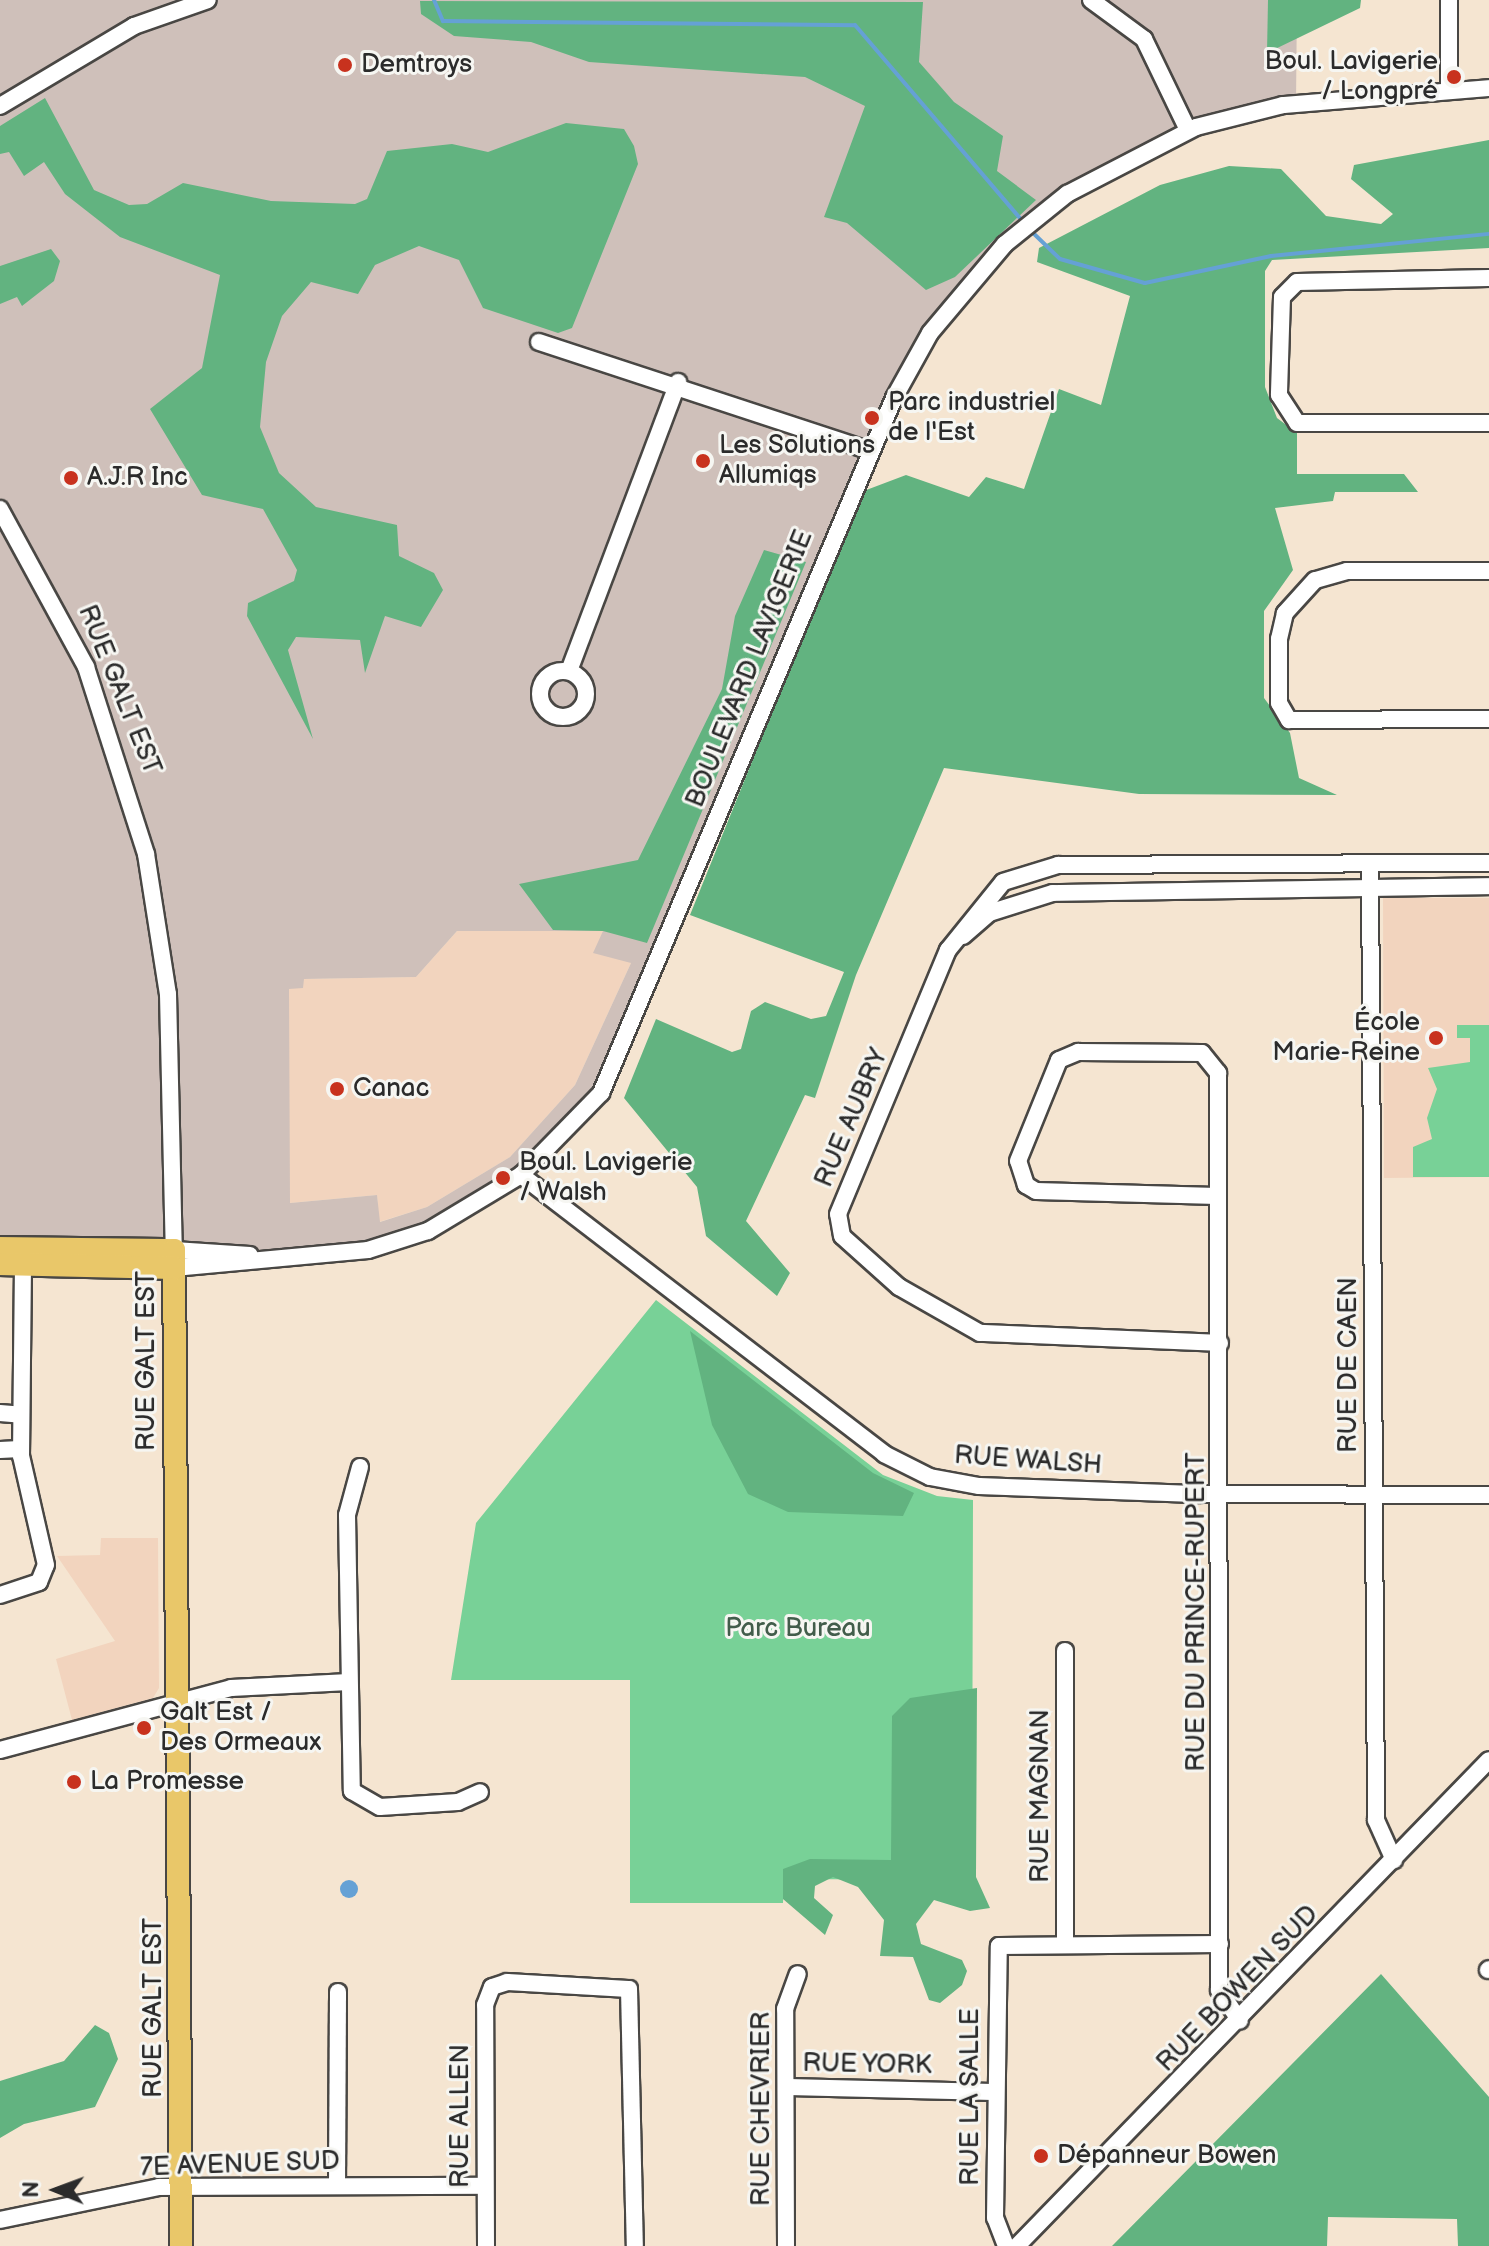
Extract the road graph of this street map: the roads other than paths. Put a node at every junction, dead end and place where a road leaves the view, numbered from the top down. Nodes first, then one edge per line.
1 (208, 0) edge
2 (1091, 0) edge
3 (1449, 0) edge
4 (1489, 88) edge
5 (1449, 91) junction
6 (0, 106) edge
7 (1188, 130) junction
8 (1489, 278) edge
9 (539, 342) dead end
10 (678, 382) junction
11 (1489, 423) edge
12 (870, 451) junction
13 (0, 509) edge
14 (1489, 571) edge
15 (569, 671) dead end
16 (1489, 719) edge
17 (1489, 863) edge
18 (1370, 864) junction
19 (1489, 886) edge
20 (1370, 887) junction
21 (948, 950) junction
22 (521, 1175) junction
23 (1217, 1196) junction
24 (0, 1248) edge
25 (23, 1256) junction
26 (174, 1259) junction
27 (0, 1264) edge
28 (1220, 1343) junction
29 (0, 1413) edge
30 (21, 1415) junction
31 (20, 1449) junction
32 (0, 1450) edge
33 (360, 1467) dead end
34 (1222, 1494) junction
35 (1489, 1495) edge
36 (1374, 1496) junction
37 (0, 1595) edge
38 (1065, 1651) dead end
39 (349, 1682) junction
40 (178, 1702) junction
41 (0, 1750) edge
42 (1489, 1760) edge
43 (480, 1792) dead end
44 (1394, 1860) junction
45 (1065, 1942) junction
46 (1220, 1944) junction
47 (798, 1974) dead end
48 (338, 1992) dead end
49 (1240, 2021) junction
50 (786, 2087) junction
51 (995, 2092) junction
52 (181, 2186) junction
53 (337, 2186) junction
54 (485, 2186) junction
55 (0, 2220) edge
56 (181, 2246) edge
57 (486, 2246) edge
58 (635, 2246) edge
59 (786, 2246) edge
60 (1006, 2246) edge
61 (1017, 2246) edge

1 - 6 street
2 - 7 street
3 - 5 street
4 - 5 street, BOULEVARD LAVIGERIE
5 - 7 street, BOULEVARD LAVIGERIE
7 - 12 street, BOULEVARD LAVIGERIE
8 - 11 street
9 - 10 street
10 - 12 street
10 - 15 street
12 - 22 street, BOULEVARD LAVIGERIE
13 - 26 street, RUE GALT EST
14 - 16 street
17 - 18 street, RUE AUBRY
18 - 20 street, RUE DE CAEN
18 - 21 street, RUE AUBRY
19 - 20 street, RUE AUBRY
20 - 21 street, RUE AUBRY
20 - 36 street, RUE DE CAEN
21 - 28 street, RUE AUBRY
22 - 26 street, BOULEVARD LAVIGERIE
22 - 34 street, RUE WALSH
23 - 23 street, RUE DU PRINCE-RUPERT
23 - 28 street, RUE DU PRINCE-RUPERT
24 - 25 main road, BOULEVARD LAVIGERIE
25 - 26 main road, BOULEVARD LAVIGERIE
25 - 27 main road, BOULEVARD LAVIGERIE
25 - 30 street
26 - 40 main road, RUE GALT EST
28 - 34 street, RUE DU PRINCE-RUPERT
29 - 30 street
30 - 31 street
31 - 32 street
31 - 37 street
33 - 39 street
34 - 36 street, RUE WALSH
34 - 46 street, RUE DU PRINCE-RUPERT
35 - 36 street, RUE WALSH
36 - 44 street, RUE DE CAEN
38 - 45 street, RUE MAGNAN
39 - 40 street
39 - 43 street
40 - 41 street
40 - 52 main road, RUE GALT EST
42 - 44 street, RUE BOWEN SUD
44 - 49 street, RUE BOWEN SUD
45 - 46 street
45 - 51 street, RUE LA SALLE
46 - 49 street, RUE DU PRINCE-RUPERT
47 - 50 street, RUE CHEVRIER
48 - 53 street
49 - 61 street, RUE BOWEN SUD
50 - 51 street, RUE YORK
50 - 59 street, RUE CHEVRIER
51 - 60 street, RUE LA SALLE
52 - 53 street, 7E AVENUE SUD
52 - 55 street, 7E AVENUE SUD
52 - 56 main road, RUE GALT EST
53 - 54 street, 7E AVENUE SUD
54 - 57 street, RUE ALLEN
54 - 58 street, RUE ALLEN

